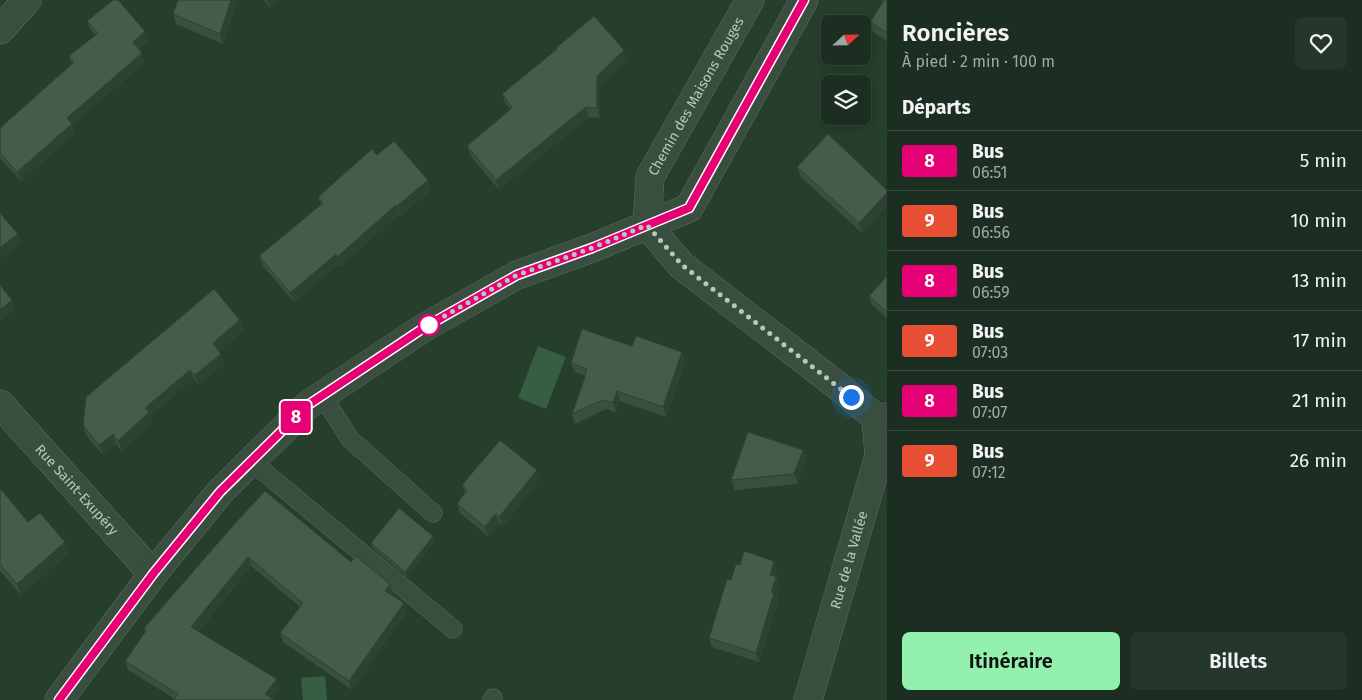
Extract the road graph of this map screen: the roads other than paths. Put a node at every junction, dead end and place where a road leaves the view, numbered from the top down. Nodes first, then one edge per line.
1 (27, 0) edge
2 (750, 0) edge
3 (804, 0) edge
4 (0, 30) edge
5 (647, 225) junction
6 (322, 395) junction
7 (0, 404) edge
8 (882, 418) edge
9 (251, 461) junction
10 (433, 513) dead end
11 (153, 574) junction
12 (453, 630) dead end
13 (59, 700) edge
14 (808, 700) edge

1 - 4 street
2 - 5 street, Chemin des Maisons Rouges
3 - 5 street
5 - 6 street
5 - 8 street
6 - 9 street
6 - 10 lane
7 - 11 street, Rue Saint-Exupéry
8 - 14 street, Rue de la Vallée
9 - 11 street
9 - 12 lane
11 - 13 street

